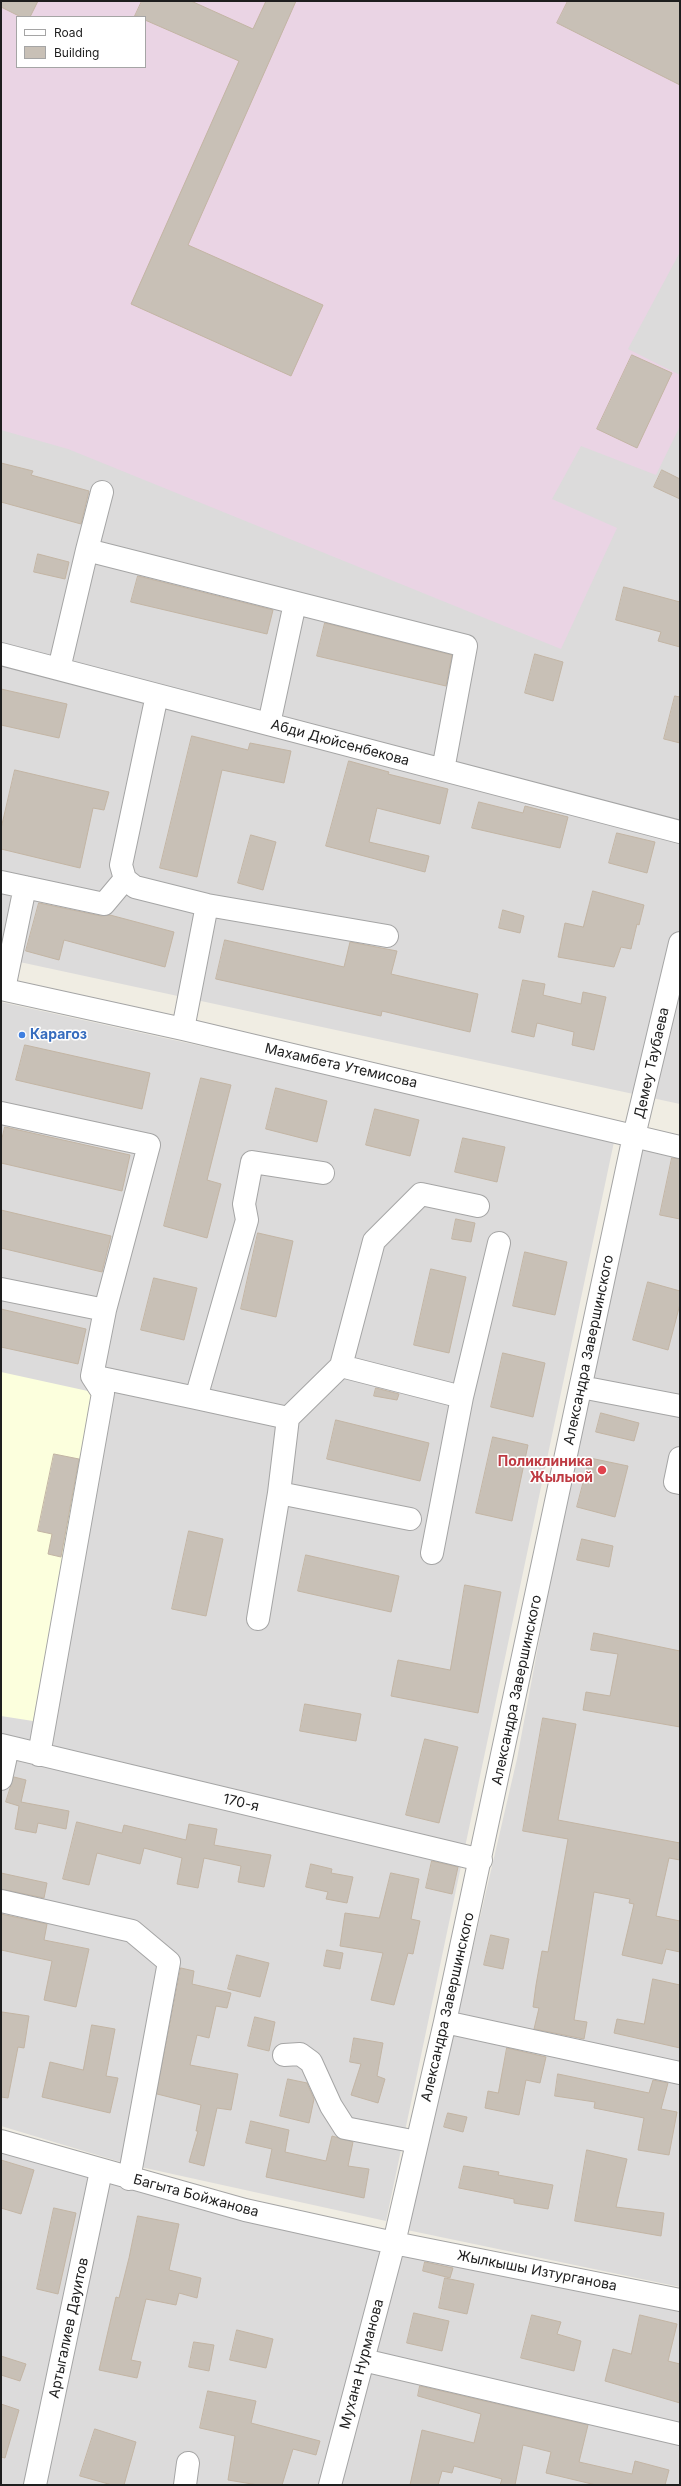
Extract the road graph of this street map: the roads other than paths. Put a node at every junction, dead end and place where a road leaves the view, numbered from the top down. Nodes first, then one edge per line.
1 (102, 492) dead end
2 (87, 550) junction
3 (295, 603) junction
4 (1, 654) edge
5 (59, 669) junction
6 (156, 695) junction
7 (269, 724) junction
8 (443, 770) junction
9 (680, 832) edge
10 (125, 879) junction
11 (1, 882) edge
12 (25, 887) junction
13 (207, 905) junction
14 (386, 936) dead end
15 (680, 943) edge
16 (2, 989) edge
17 (674, 1001) edge
18 (183, 1029) junction
19 (1, 1113) edge
20 (634, 1136) junction
21 (680, 1147) edge
22 (323, 1173) dead end
23 (478, 1206) dead end
24 (499, 1243) dead end
25 (1, 1289) edge
26 (105, 1310) junction
27 (342, 1366) junction
28 (92, 1376) junction
29 (581, 1387) junction
30 (462, 1397) junction
31 (196, 1398) junction
32 (680, 1406) edge
33 (288, 1418) junction
34 (680, 1458) edge
35 (680, 1483) edge
36 (279, 1493) junction
37 (410, 1519) dead end
38 (432, 1553) dead end
39 (258, 1619) dead end
40 (5, 1746) edge
41 (39, 1755) junction
42 (1, 1778) edge
43 (480, 1860) junction
44 (1, 1901) edge
45 (444, 2022) junction
46 (284, 2055) dead end
47 (680, 2074) edge
48 (1, 2141) edge
49 (417, 2142) junction
50 (101, 2171) junction
51 (129, 2179) junction
52 (394, 2243) junction
53 (680, 2300) edge
54 (363, 2360) junction
55 (680, 2434) edge
56 (188, 2463) dead end
57 (35, 2485) edge
58 (185, 2485) edge
59 (330, 2485) edge

1 - 2 street
2 - 3 street
2 - 5 street
3 - 7 street
3 - 8 street
4 - 5 street, Абди Дюйсенбекова
5 - 6 street, Абди Дюйсенбекова
6 - 7 street, Абди Дюйсенбекова
6 - 10 street
7 - 8 street, Абди Дюйсенбекова
8 - 9 street, Абди Дюйсенбекова
10 - 12 street
10 - 13 street
11 - 12 street
12 - 16 street
13 - 14 street
13 - 18 street
15 - 17 street, Демеу Таубаева
16 - 18 street, Махамбета Утемисова
17 - 20 street, Демеу Таубаева
18 - 20 street, Махамбета Утемисова
19 - 26 street
20 - 21 street, Махамбета Утемисова
20 - 29 street, Александра Завершинского
22 - 31 street
23 - 27 street
24 - 30 street
25 - 26 street
26 - 28 street
27 - 30 street
27 - 33 street
28 - 31 street
28 - 41 street
29 - 32 street
29 - 43 street, Александра Завершинского
30 - 38 street
31 - 33 street
33 - 36 street
34 - 35 street
36 - 37 street
36 - 39 street
40 - 41 street, 170-я
40 - 42 street
41 - 43 street, 170-я
43 - 45 street, Александра Завершинского
44 - 51 street
45 - 47 street
45 - 49 street, Александра Завершинского
46 - 49 street
48 - 50 street, Багыта Бойжанова
49 - 52 street, Александра Завершинского
50 - 51 street, Багыта Бойжанова
50 - 57 street, Артыгалиев Дауитов
51 - 52 street, Багыта Бойжанова
52 - 53 street, Жылкышы Изтурганова
52 - 54 street, Мухана Нурманова
54 - 55 street
54 - 59 street, Мухана Нурманова
56 - 58 street

